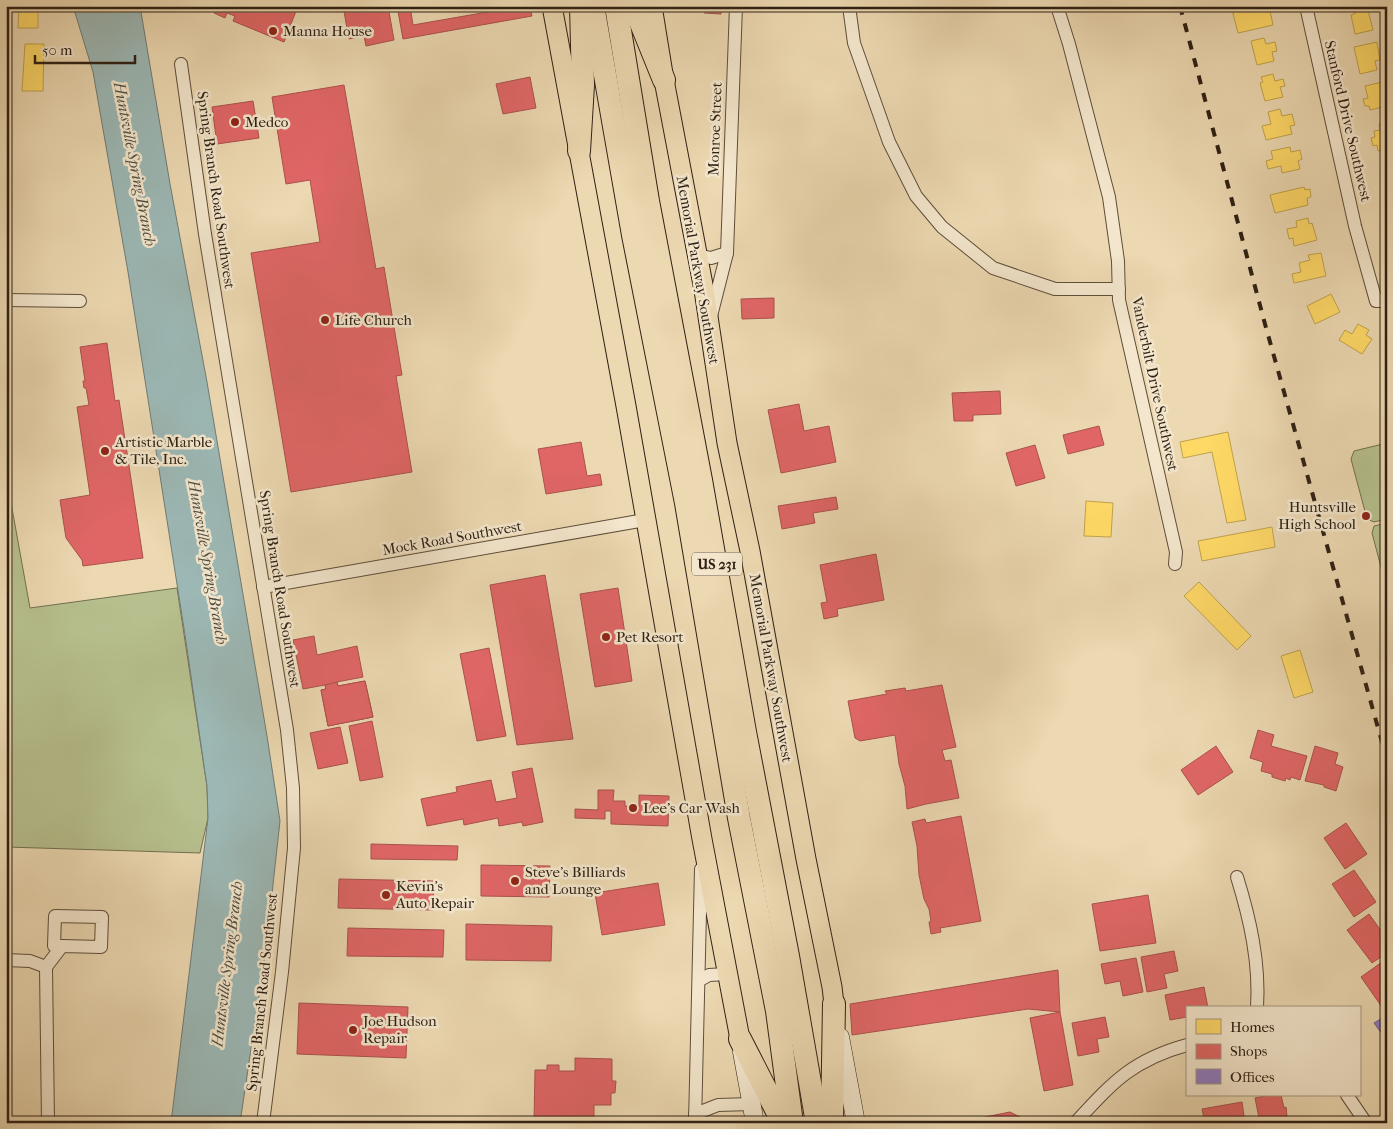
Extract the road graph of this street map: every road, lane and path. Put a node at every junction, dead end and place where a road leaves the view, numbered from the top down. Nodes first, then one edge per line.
1 (552, 6) edge
2 (581, 6) edge
3 (593, 6) edge
4 (616, 6) edge
5 (634, 6) edge
6 (652, 6) edge
7 (736, 6) edge
8 (849, 6) edge
9 (1057, 6) edge
10 (1306, 6) edge
11 (181, 64) dead end
12 (664, 80) junction
13 (579, 151) junction
14 (727, 253) junction
15 (697, 255) junction
16 (1119, 288) junction
17 (6, 300) edge
18 (80, 300) dead end
19 (1381, 301) edge
20 (709, 326) junction
21 (645, 520) junction
22 (1175, 564) dead end
23 (263, 587) junction
24 (702, 839) junction
25 (1237, 877) dead end
26 (62, 946) dead end
27 (6, 960) edge
28 (46, 967) junction
29 (727, 974) junction
30 (700, 980) junction
31 (834, 1004) junction
32 (1257, 1006) edge
33 (740, 1039) junction
34 (1186, 1045) edge
35 (1349, 1096) edge
36 (751, 1104) junction
37 (695, 1118) edge
38 (48, 1123) edge
39 (263, 1123) edge
40 (755, 1123) edge
41 (783, 1123) edge
42 (792, 1123) edge
43 (817, 1123) edge
44 (832, 1123) edge
45 (856, 1123) edge
46 (1075, 1123) edge
47 (1366, 1123) edge

1 - 13 main road
2 - 13 highway
3 - 42 highway, US 231
4 - 43 highway, US 231
5 - 12 highway
6 - 12 main road, Memorial Parkway Southwest
7 - 14 street, Monroe Street
8 - 16 street
9 - 16 street, Vanderbilt Drive Southwest
10 - 19 street, Stanford Drive Southwest
11 - 23 street, Spring Branch Road Southwest
12 - 15 main road, Memorial Parkway Southwest
13 - 21 main road
14 - 15 street
14 - 20 street, Monroe Street
15 - 20 main road, Memorial Parkway Southwest
16 - 22 street, Vanderbilt Drive Southwest
17 - 18 street
20 - 31 main road, Memorial Parkway Southwest
21 - 23 street, Mock Road Southwest
21 - 24 main road
23 - 39 street, Spring Branch Road Southwest
24 - 29 main road
24 - 30 street
25 - 32 street
26 - 28 street
27 - 28 street
28 - 38 street
29 - 30 street
29 - 33 main road
30 - 37 street
31 - 44 highway
31 - 45 main road, Memorial Parkway Southwest
33 - 36 main road
33 - 41 highway
34 - 46 street
35 - 47 street
36 - 37 street
36 - 40 main road

